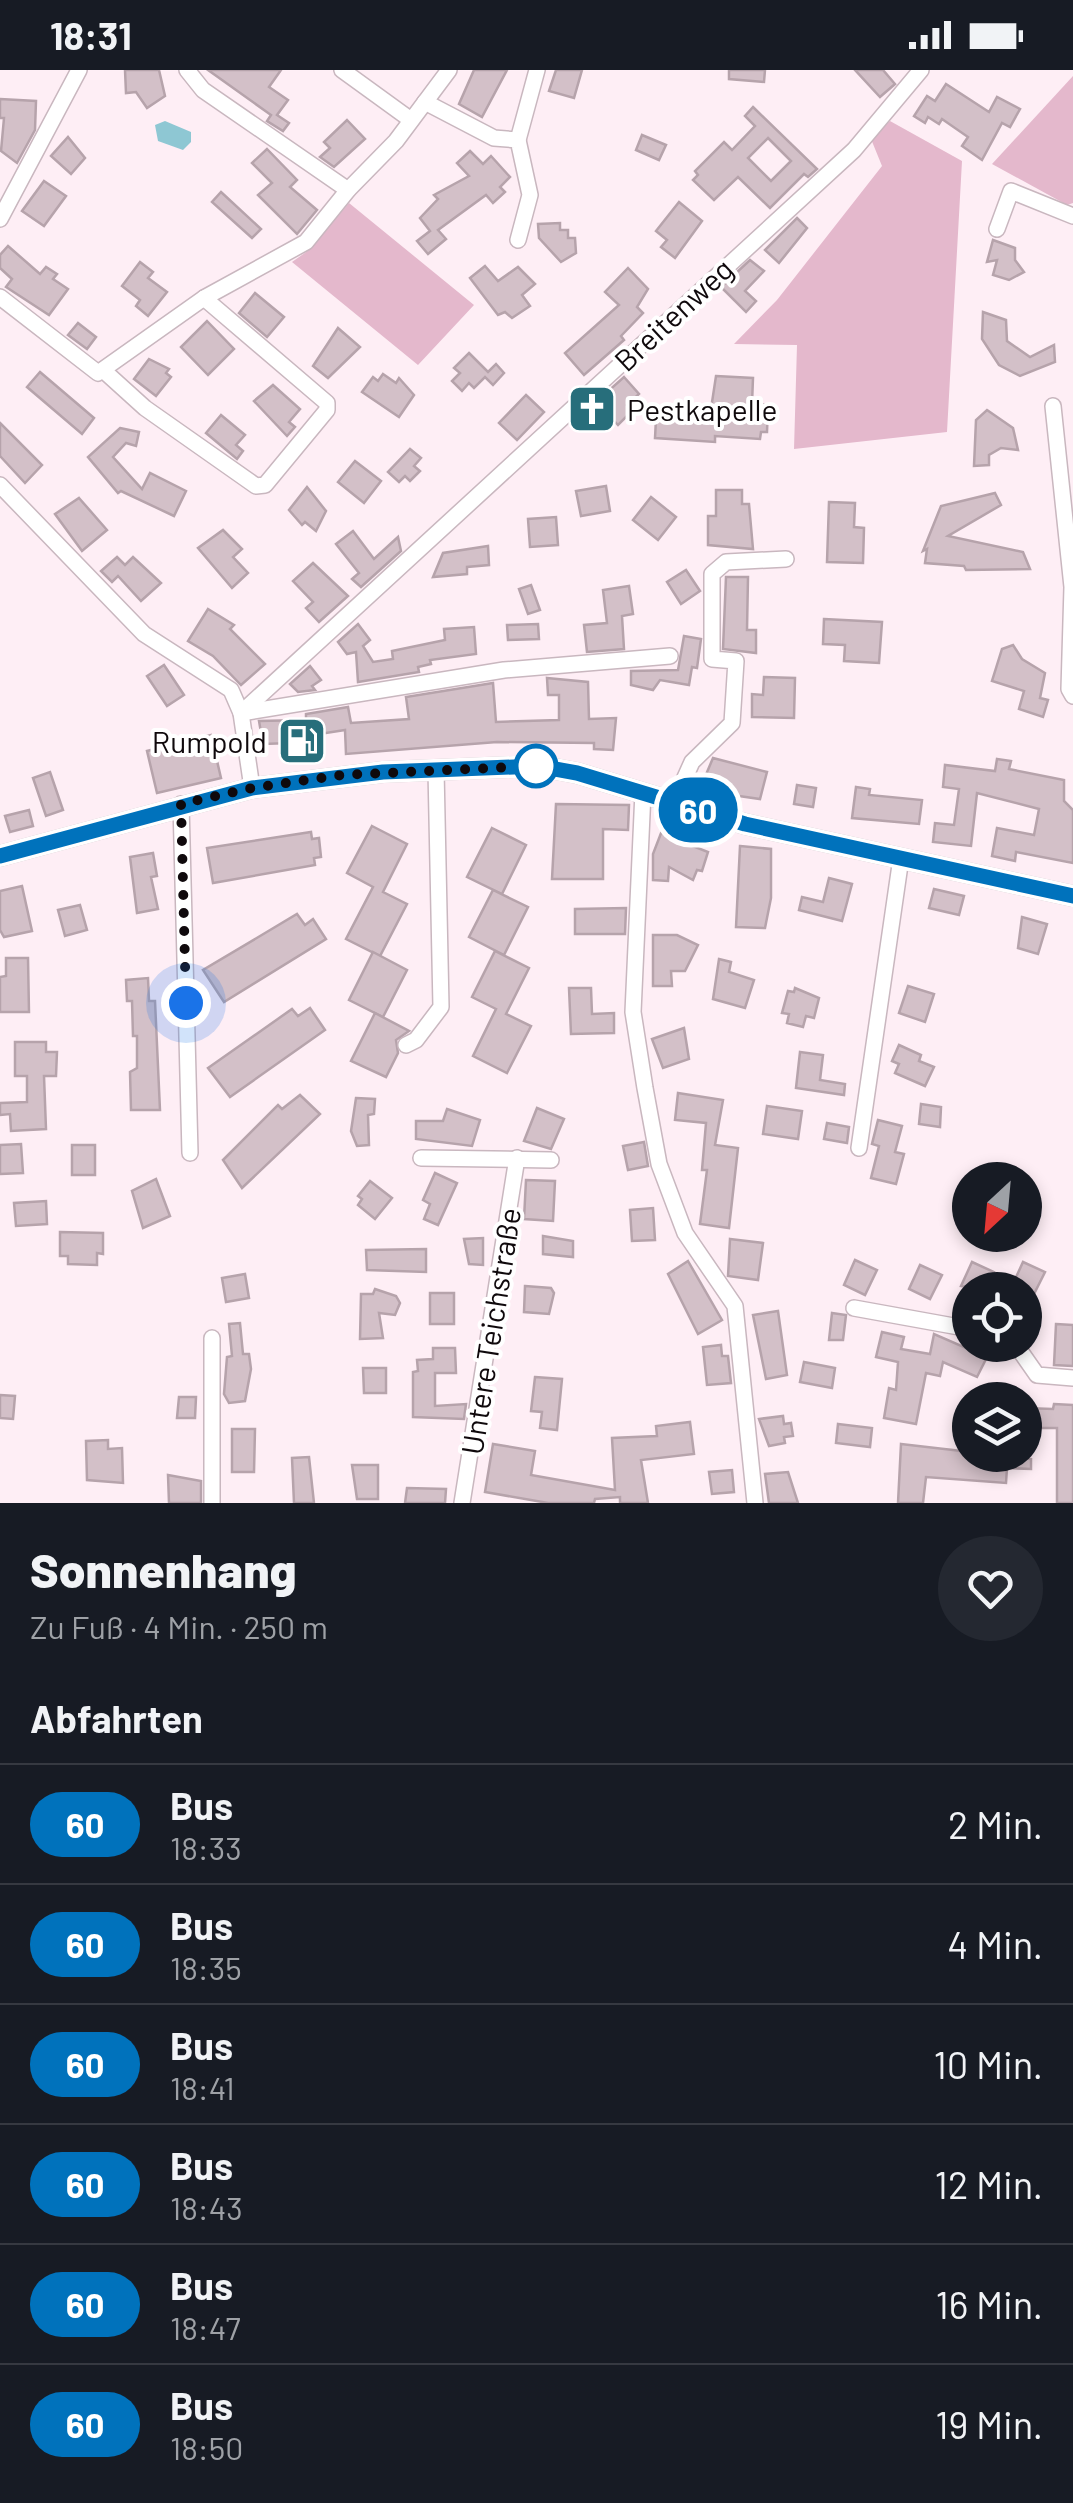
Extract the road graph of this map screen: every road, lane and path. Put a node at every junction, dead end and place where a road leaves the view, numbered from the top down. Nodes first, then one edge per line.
1 (79, 70) edge
2 (187, 70) edge
3 (342, 70) edge
4 (449, 70) edge
5 (537, 70) edge
6 (921, 70) edge
7 (425, 102) junction
8 (412, 120) junction
9 (518, 140) junction
10 (348, 190) junction
11 (1073, 216) edge
12 (0, 220) edge
13 (998, 229) dead end
14 (518, 240) dead end
15 (0, 297) edge
16 (204, 298) junction
17 (103, 370) junction
18 (1053, 406) dead end
19 (0, 485) edge
20 (786, 559) dead end
21 (1073, 587) edge
22 (670, 656) dead end
23 (1073, 696) edge
24 (240, 713) junction
25 (436, 770) junction
26 (252, 788) junction
27 (644, 792) junction
28 (674, 802) junction
29 (181, 804) junction
30 (0, 856) edge
31 (902, 858) junction
32 (1073, 896) edge
33 (406, 1045) dead end
34 (860, 1148) dead end
35 (190, 1153) dead end
36 (420, 1158) dead end
37 (517, 1158) junction
38 (551, 1160) dead end
39 (854, 1308) dead end
40 (952, 1326) edge
41 (212, 1338) dead end
42 (1028, 1362) edge
43 (1073, 1378) edge
44 (212, 1503) edge
45 (462, 1503) edge
46 (755, 1503) edge

1 - 12 street
2 - 10 street
3 - 8 street
4 - 7 street
5 - 9 street
6 - 24 street, Breitenweg
7 - 8 street
7 - 9 street
8 - 10 street
9 - 14 street
10 - 16 street
11 - 13 street
15 - 17 street
16 - 17 street
16 - 17 street
18 - 21 street
19 - 24 street
20 - 28 street
21 - 23 street
22 - 24 street
24 - 26 street
25 - 26 main road
25 - 27 main road
25 - 33 street
26 - 29 main road
27 - 28 main road
27 - 46 street
28 - 31 main road
29 - 30 main road
29 - 35 street
31 - 32 main road
31 - 34 street
36 - 37 street
37 - 38 street
37 - 45 street, Untere Teichstraße
39 - 40 street
41 - 44 street
42 - 43 street

